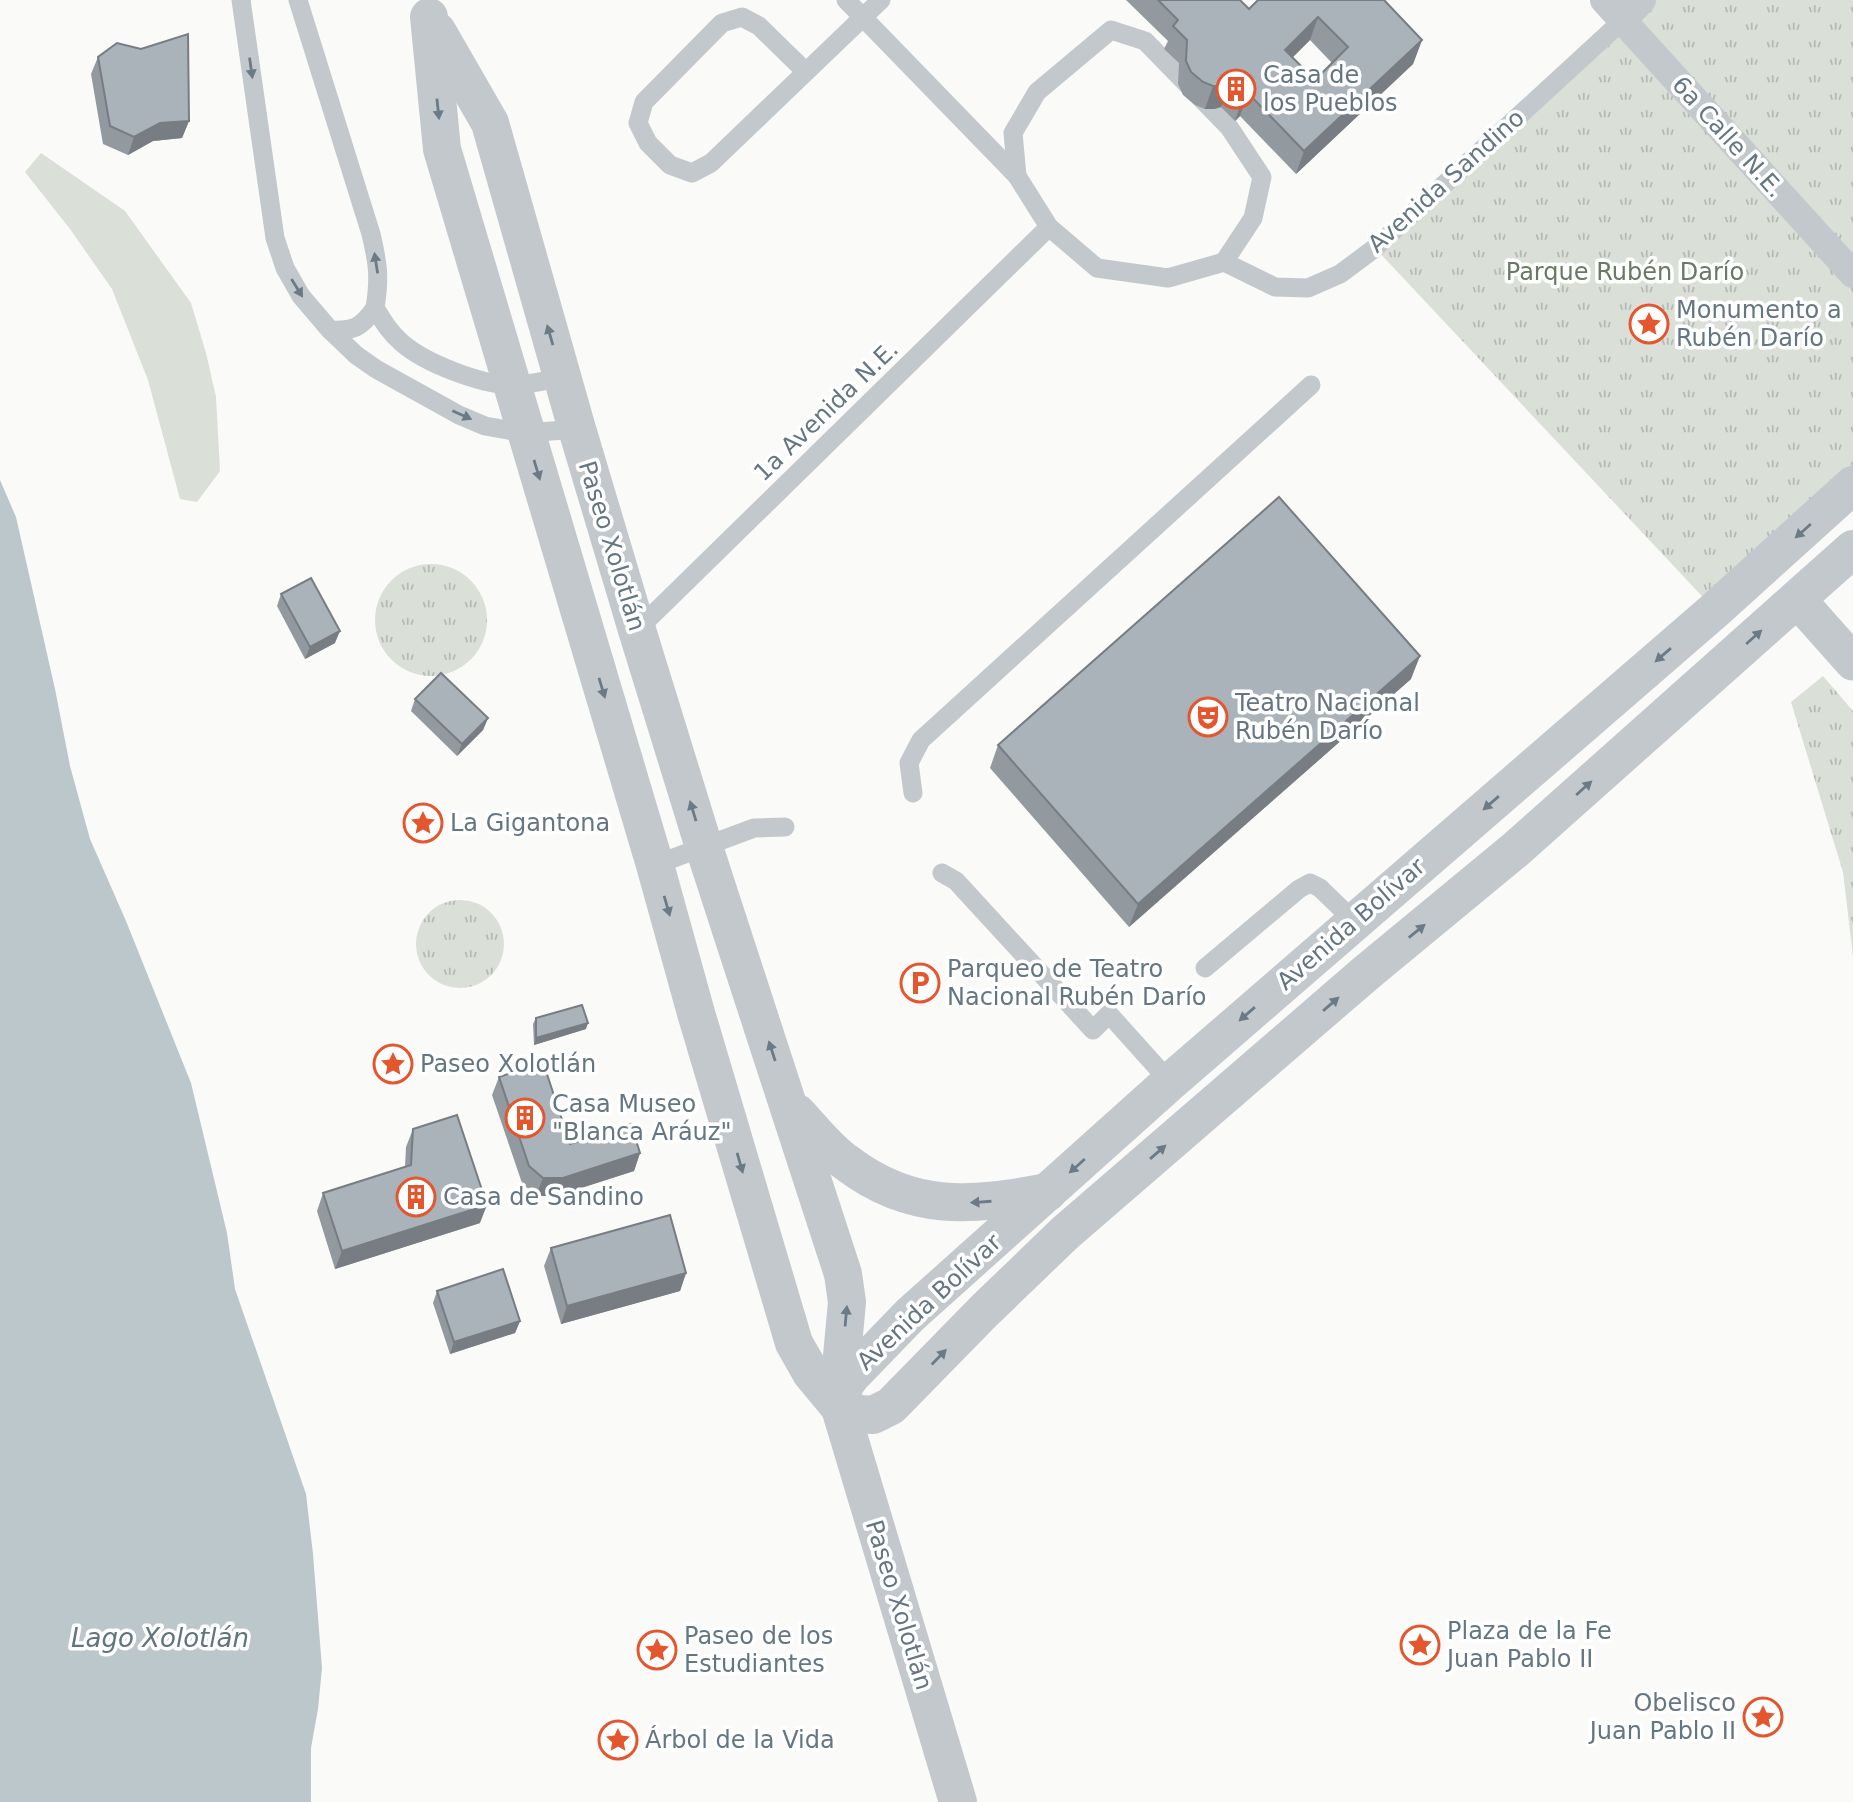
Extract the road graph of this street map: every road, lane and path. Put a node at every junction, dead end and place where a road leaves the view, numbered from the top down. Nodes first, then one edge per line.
1 (241, 0) edge
2 (298, 0) edge
3 (846, 0) edge
4 (881, 0) edge
5 (1642, 0) edge
6 (432, 6) edge
7 (1613, 10) edge
8 (863, 18) junction
9 (806, 72) junction
10 (1017, 176) junction
11 (1049, 228) junction
12 (1224, 262) junction
13 (1853, 274) edge
14 (375, 308) junction
15 (330, 330) junction
16 (562, 378) junction
17 (513, 385) junction
18 (1311, 386) dead end
19 (577, 429) junction
20 (526, 433) junction
21 (1853, 485) edge
22 (1853, 549) edge
23 (1797, 599) junction
24 (637, 630) junction
25 (1853, 662) edge
26 (913, 793) dead end
27 (785, 827) dead end
28 (704, 846) junction
29 (655, 865) junction
30 (942, 873) dead end
31 (1354, 921) junction
32 (1205, 968) dead end
33 (1170, 1082) junction
34 (789, 1105) junction
35 (1048, 1192) junction
36 (891, 1406) junction
37 (840, 1408) junction
38 (873, 1517) junction
39 (958, 1802) edge

1 -> 15 lane
14 -> 2 lane
3 - 8 lane
4 - 8 lane
5 - 7 street, Avenida Sandino
16 -> 6 street, Paseo Xolotlán
6 -> 17 street, Paseo Xolotlán
7 - 12 lane, Avenida Sandino
7 - 13 street, 6a Calle N.E.
8 - 9 lane
8 - 10 lane
9 - 9 lane
10 - 11 lane
10 - 12 lane
11 - 12 lane
11 - 24 lane, 1a Avenida N.E.
14 - 15 lane
14 - 17 lane
15 -> 20 lane
16 - 17 lane
16 - 19 street, Paseo Xolotlán
17 - 20 street, Paseo Xolotlán
18 - 26 lane
19 - 20 lane
19 - 24 street, Paseo Xolotlán
20 -> 29 street, Paseo Xolotlán
21 -> 31 street, Avenida Bolívar
22 - 23 street, Avenida Bolívar
23 - 25 street
36 -> 23 street, Avenida Bolívar
28 -> 24 street, Paseo Xolotlán
27 - 28 lane
28 - 29 lane
34 -> 28 street, Paseo Xolotlán
29 -> 37 street, Paseo Xolotlán
30 - 33 lane
31 - 32 lane
31 -> 33 street, Avenida Bolívar
33 -> 35 street, Avenida Bolívar
35 -> 34 street
37 -> 34 street, Paseo Xolotlán
35 - 37 street, Avenida Bolívar
36 - 37 street, Avenida Bolívar
36 - 38 street
37 - 38 street, Paseo Xolotlán
38 - 39 street, Paseo Xolotlán

